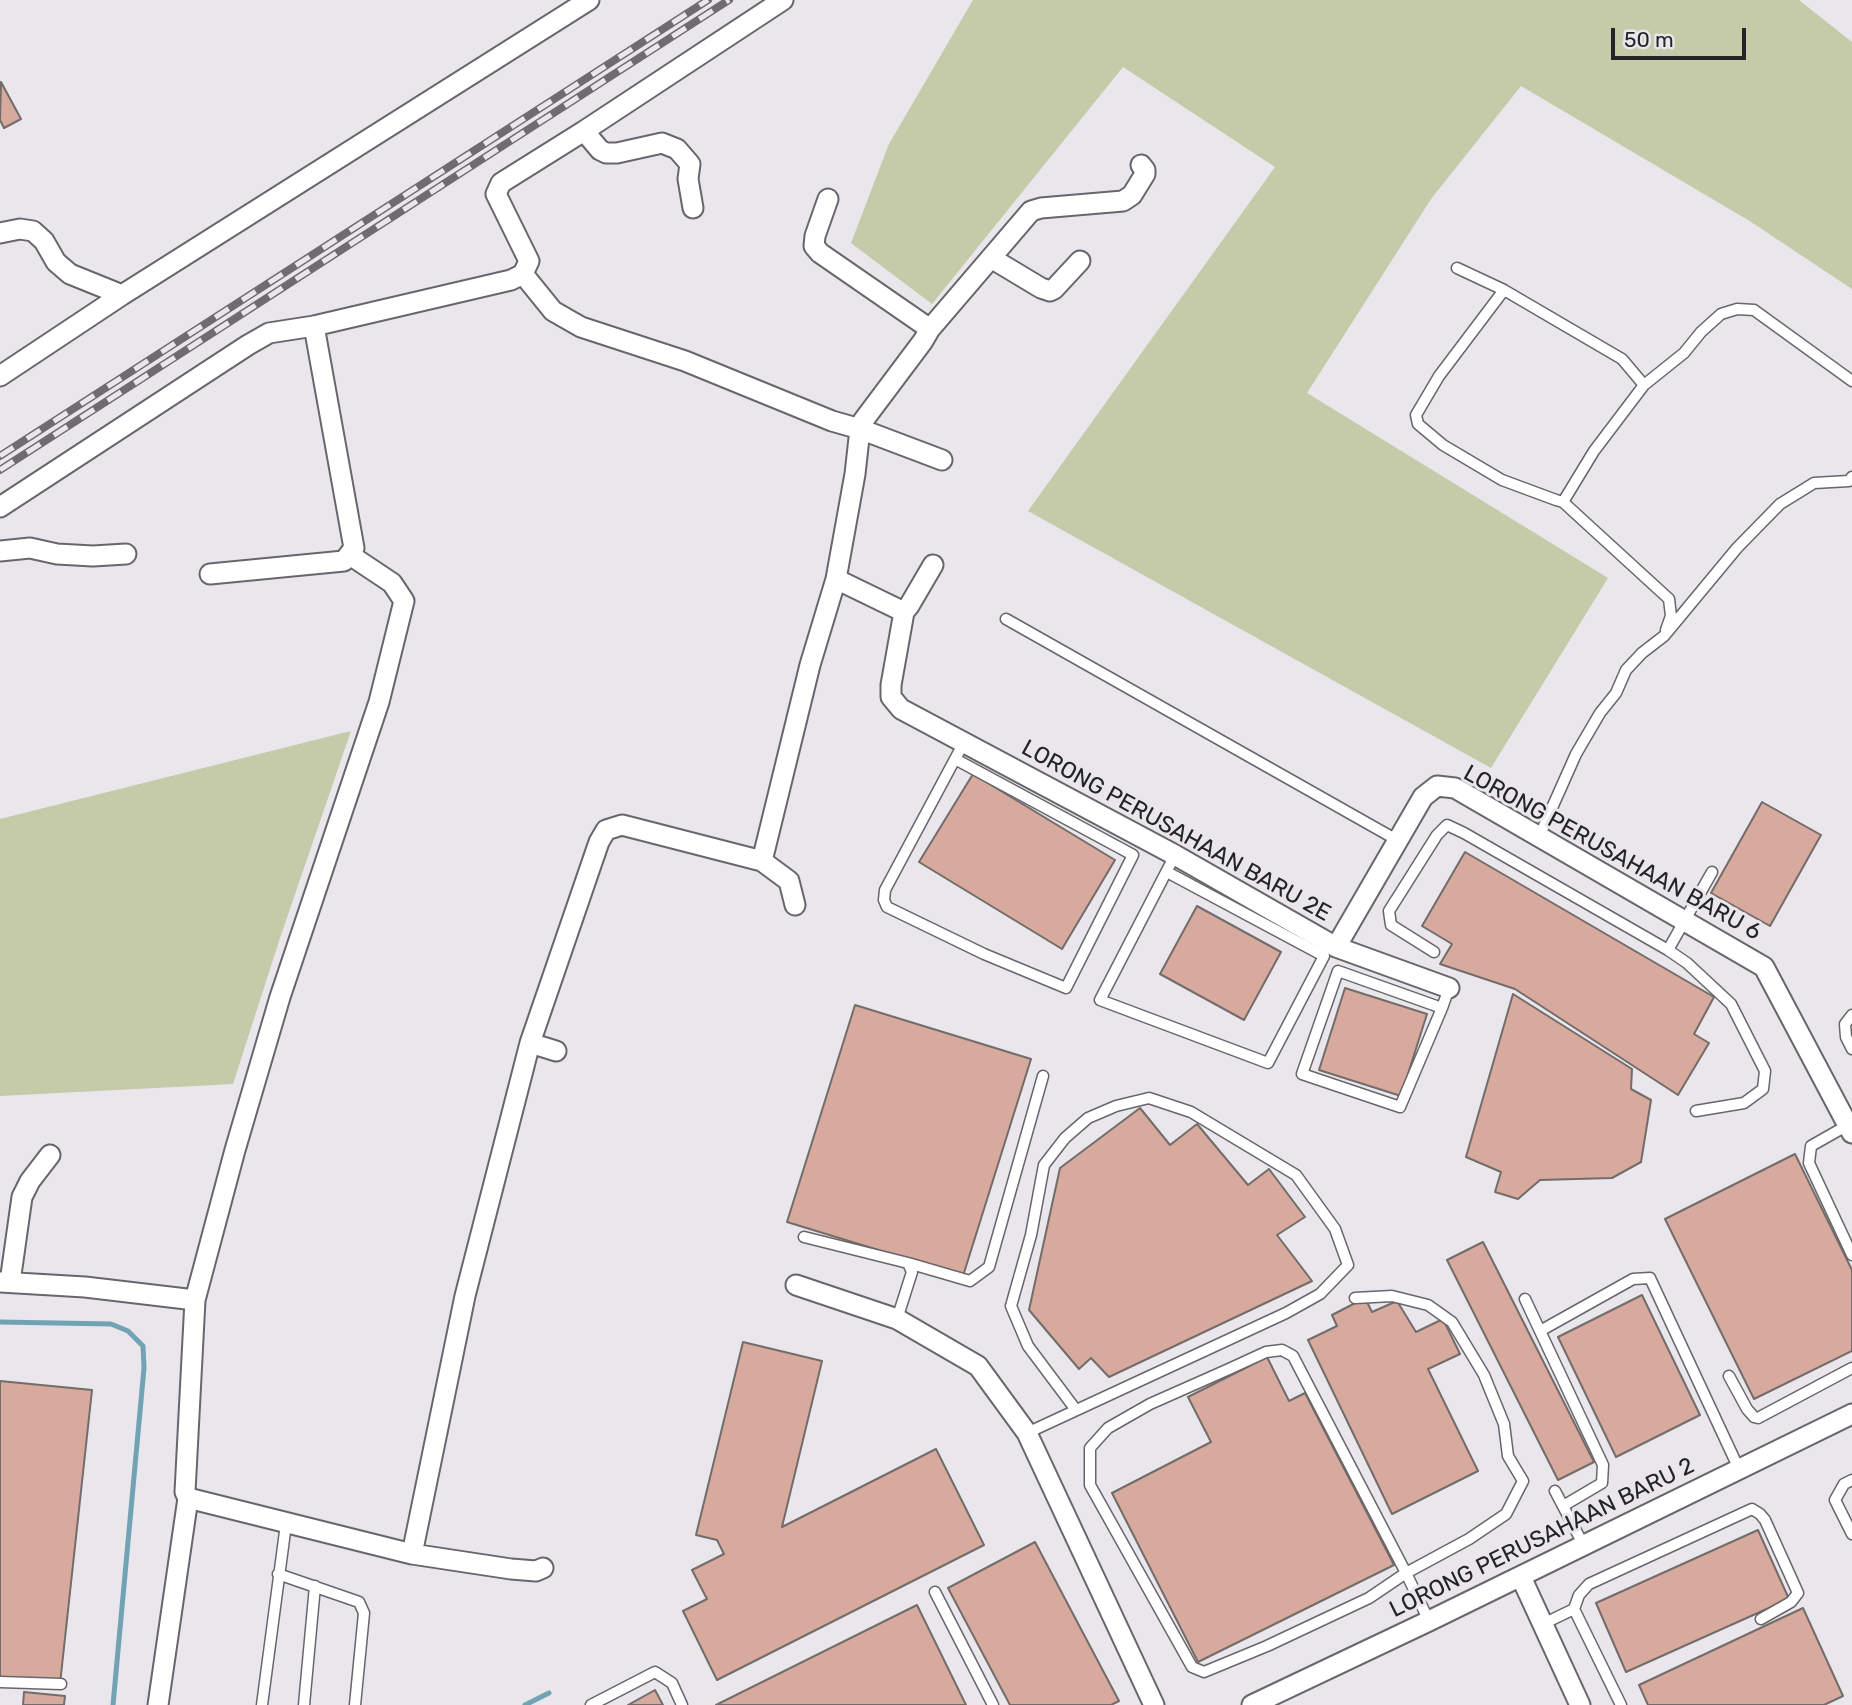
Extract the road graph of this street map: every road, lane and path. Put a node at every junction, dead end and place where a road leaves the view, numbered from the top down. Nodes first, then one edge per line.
1 (589, 0) edge
2 (783, 0) edge
3 (584, 131) junction
4 (1141, 165) dead end
5 (828, 199) dead end
6 (693, 208) dead end
7 (0, 233) edge
8 (991, 258) junction
9 (1080, 261) dead end
10 (1457, 268) dead end
11 (523, 274) junction
12 (1504, 290) junction
13 (122, 295) junction
14 (314, 326) junction
15 (930, 329) junction
16 (0, 376) edge
17 (1852, 381) edge
18 (1643, 385) junction
19 (860, 429) junction
20 (942, 460) dead end
21 (1851, 480) edge
22 (1563, 502) junction
23 (0, 507) edge
24 (0, 551) edge
25 (125, 554) dead end
26 (350, 555) junction
27 (933, 565) dead end
28 (210, 574) dead end
29 (836, 579) junction
30 (904, 612) junction
31 (1006, 619) dead end
32 (1664, 636) junction
33 (960, 751) junction
34 (1539, 837) junction
35 (1397, 839) junction
36 (762, 861) junction
37 (1171, 863) junction
38 (1712, 872) dead end
39 (795, 905) dead end
40 (1683, 922) junction
41 (1336, 947) junction
42 (1668, 950) junction
43 (1434, 952) dead end
44 (1449, 988) joint
45 (1442, 1008) junction
46 (1852, 1015) edge
47 (530, 1043) junction
48 (1852, 1049) edge
49 (556, 1051) dead end
50 (1043, 1076) dead end
51 (1696, 1111) dead end
52 (1850, 1129) edge
53 (50, 1156) dead end
54 (804, 1237) dead end
55 (1852, 1255) edge
56 (908, 1263) junction
57 (5, 1282) edge
58 (796, 1285) dead end
59 (1355, 1298) dead end
60 (1525, 1299) dead end
61 (195, 1300) junction
62 (897, 1319) junction
63 (1540, 1331) junction
64 (1852, 1368) edge
65 (1729, 1376) dead end
66 (1076, 1410) junction
67 (1852, 1414) edge
68 (1027, 1433) junction
69 (1739, 1469) junction
70 (1852, 1480) edge
71 (1555, 1491) dead end
72 (188, 1498) junction
73 (1563, 1506) junction
74 (286, 1524) junction
75 (1852, 1534) edge
76 (1583, 1545) junction
77 (412, 1554) junction
78 (543, 1568) dead end
79 (1406, 1573) junction
80 (278, 1574) junction
81 (1521, 1577) junction
82 (315, 1587) junction
83 (935, 1592) dead end
84 (1574, 1609) junction
85 (1761, 1619) dead end
86 (1429, 1622) junction
87 (1543, 1624) junction
88 (0, 1682) edge
89 (61, 1684) dead end
90 (158, 1705) edge
91 (262, 1705) edge
92 (304, 1705) edge
93 (355, 1705) edge
94 (591, 1705) edge
95 (682, 1705) edge
96 (993, 1705) edge
97 (1154, 1705) edge
98 (1252, 1705) edge
99 (1580, 1705) edge
100 (1620, 1705) edge

1 - 13 street
2 - 3 street
3 - 6 street
3 - 11 street
4 - 8 street
5 - 15 street
7 - 13 street
8 - 9 street
8 - 15 street
10 - 12 lane
11 - 14 street
11 - 19 street
12 - 18 lane
12 - 22 lane
13 - 16 street
14 - 23 street
14 - 26 street
15 - 19 street
17 - 18 lane
18 - 22 lane
19 - 20 street
19 - 29 street
21 - 32 lane
22 - 32 lane
24 - 25 street
26 - 28 street
26 - 61 street
27 - 30 street
29 - 30 street
29 - 36 street
30 - 33 street, LORONG PERUSAHAAN BARU 2E
31 - 35 lane
32 - 34 lane
33 - 33 lane
33 - 37 street, LORONG PERUSAHAAN BARU 2E
34 - 35 street, LORONG PERUSAHAAN BARU 6
34 - 40 street, LORONG PERUSAHAAN BARU 6
35 - 41 street, LORONG PERUSAHAAN BARU 6
36 - 39 street
36 - 47 street
37 - 37 lane
37 - 41 street, LORONG PERUSAHAAN BARU 2E
38 - 40 lane
40 - 42 lane
40 - 52 street, LORONG PERUSAHAAN BARU 6
41 - 44 street, LORONG PERUSAHAAN BARU 2E
42 - 43 lane
42 - 51 lane
44 - 45 lane
45 - 45 lane
46 - 48 lane
47 - 49 street
47 - 77 street
50 - 56 lane
52 - 55 lane
53 - 57 street
54 - 56 lane
56 - 62 lane
57 - 61 street
58 - 62 street
59 - 79 lane
60 - 63 lane
61 - 72 street
62 - 68 street
63 - 69 lane
63 - 73 lane
64 - 65 lane
66 - 66 lane
66 - 68 lane
67 - 69 street, LORONG PERUSAHAAN BARU 2
68 - 97 street
69 - 76 street, LORONG PERUSAHAAN BARU 2
70 - 75 lane
71 - 73 lane
72 - 74 street
72 - 90 street
73 - 76 lane
74 - 77 street
74 - 80 lane
76 - 81 street, LORONG PERUSAHAAN BARU 2
77 - 78 street
79 - 79 lane
79 - 86 lane
80 - 82 lane
80 - 91 lane
81 - 86 street, LORONG PERUSAHAAN BARU 2
81 - 87 street
82 - 92 lane
82 - 93 lane
83 - 96 lane
84 - 85 lane
84 - 87 lane
84 - 100 lane
86 - 98 street, LORONG PERUSAHAAN BARU 2
87 - 99 street
88 - 89 lane
94 - 95 lane

